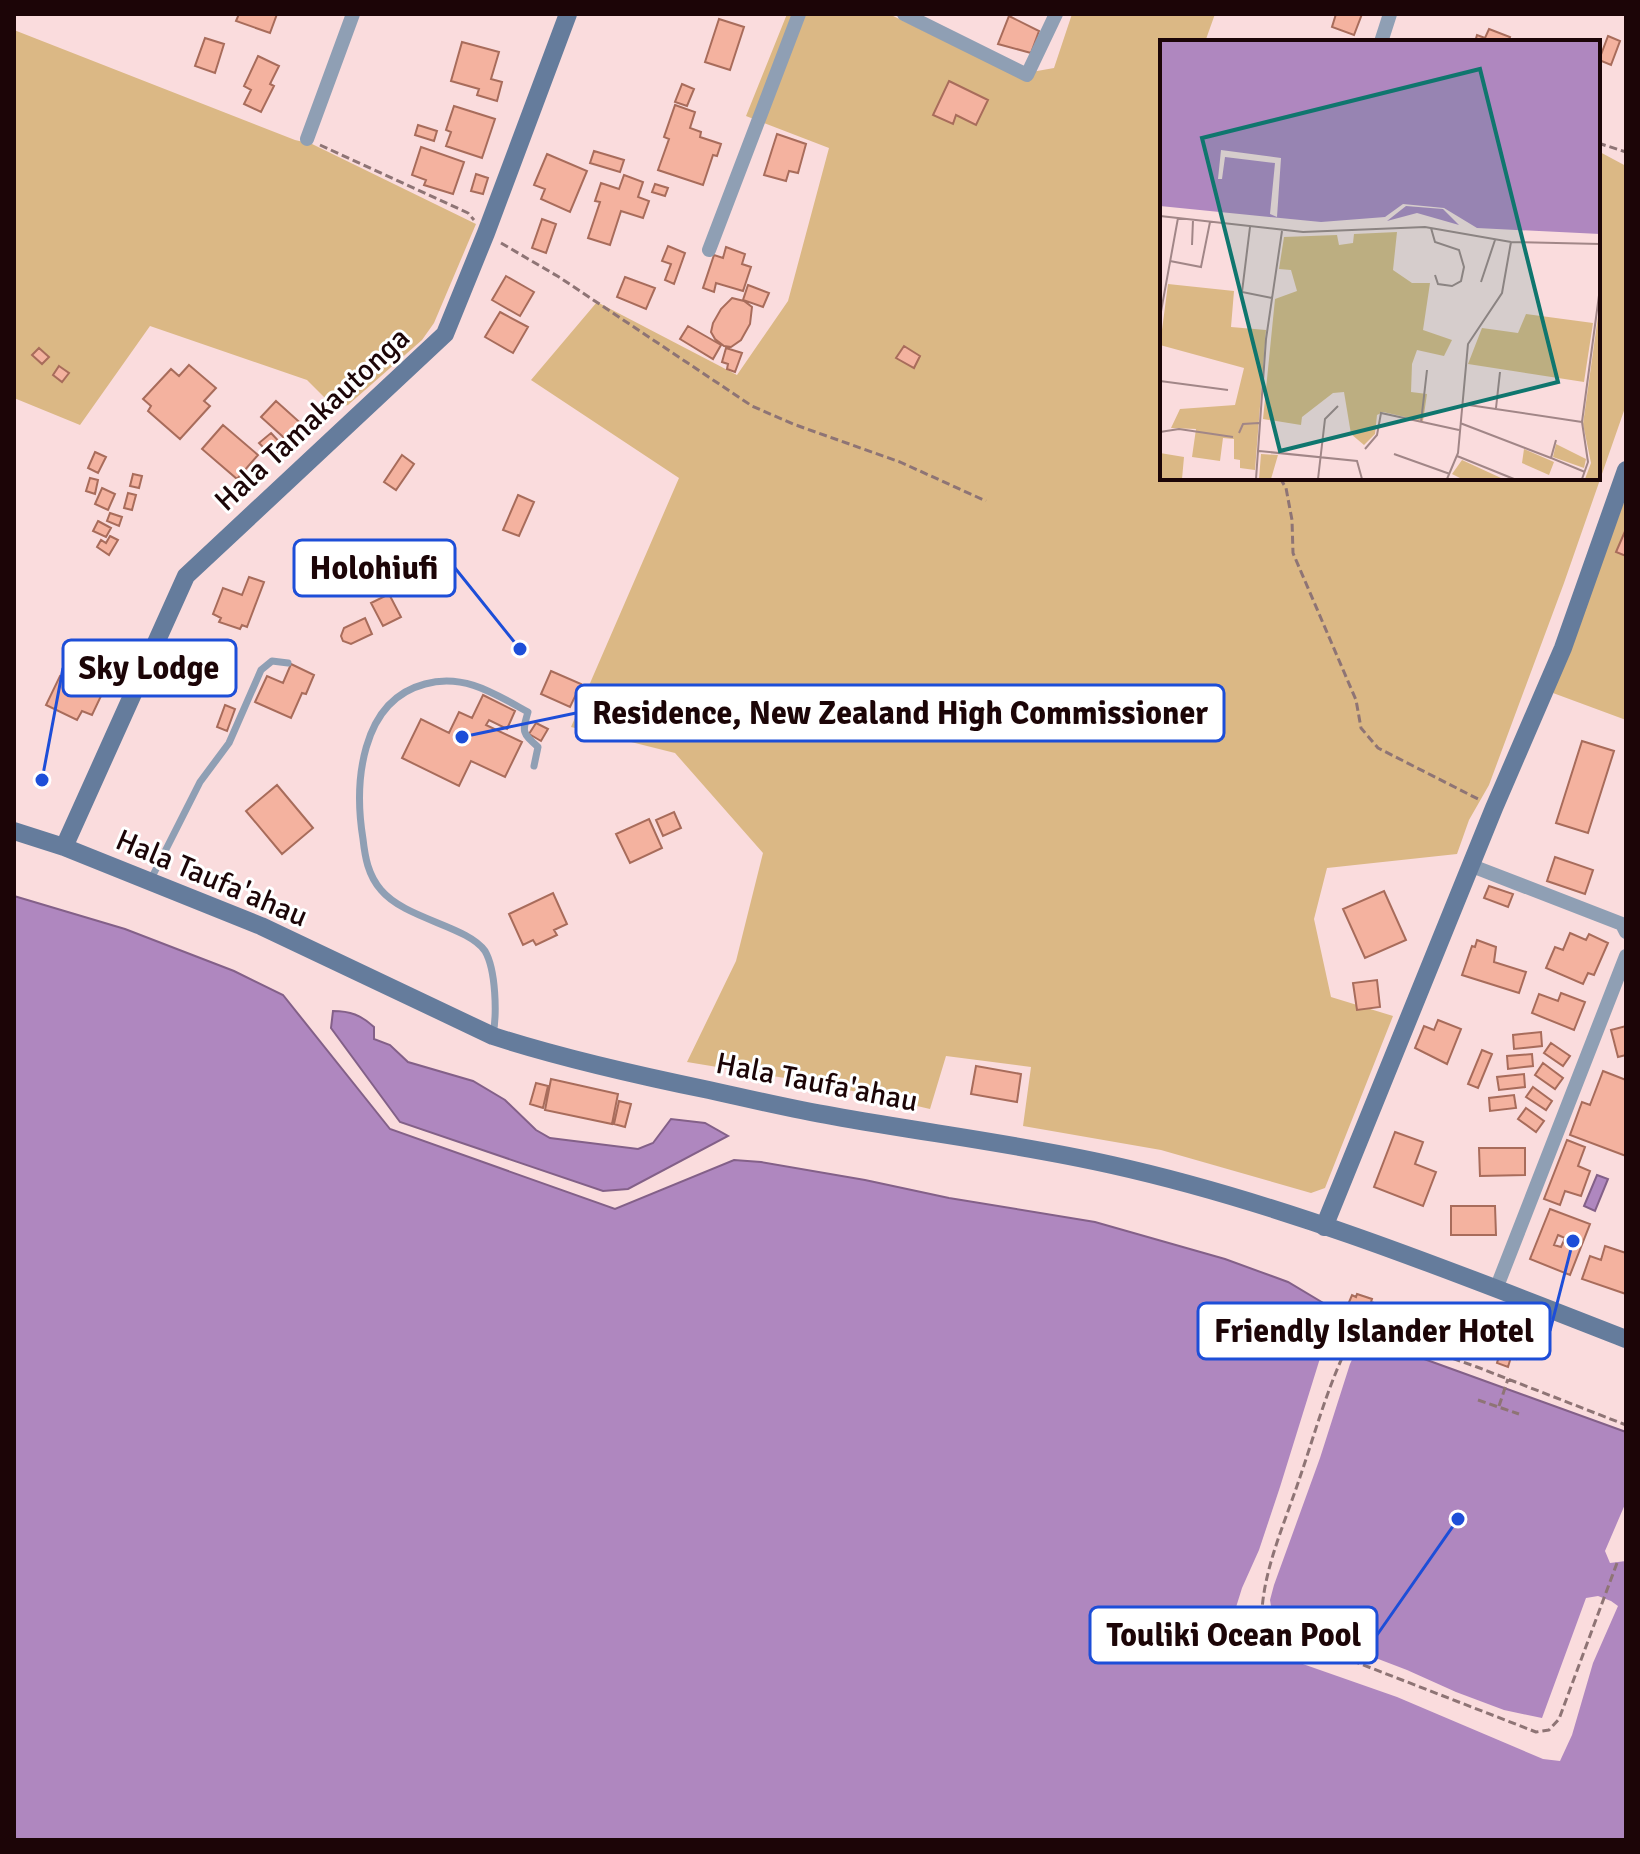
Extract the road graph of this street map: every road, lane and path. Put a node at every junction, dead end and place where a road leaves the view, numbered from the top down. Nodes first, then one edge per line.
1 (353, 14) edge
2 (568, 14) edge
3 (799, 14) edge
4 (904, 14) edge
5 (1056, 14) edge
6 (1390, 14) edge
7 (1382, 40) edge
8 (307, 139) joint
9 (1600, 144) edge
10 (1626, 152) edge
11 (486, 233) junction
12 (709, 250) dead end
13 (1626, 470) edge
14 (1281, 480) edge
15 (986, 501) dead end
16 (288, 663) dead end
17 (534, 766) dead end
18 (1494, 808) junction
19 (14, 831) edge
20 (64, 847) junction
21 (1472, 866) junction
22 (150, 881) junction
23 (1626, 932) edge
24 (1626, 956) edge
25 (493, 1036) junction
26 (1324, 1227) junction
27 (1496, 1289) junction
28 (1626, 1339) edge
29 (1508, 1379) junction
30 (1478, 1400) dead end
31 (1499, 1407) junction
32 (1519, 1414) dead end
33 (1626, 1425) edge
34 (1617, 1563) dead end

1 - 8 street
2 - 11 street, Hala Tamakautonga
3 - 12 street
4 - 5 street
6 - 7 street
8 - 11 path
9 - 10 path
11 - 15 path
11 - 20 street, Hala Tamakautonga
13 - 18 street
14 - 18 path
16 - 22 lane
17 - 25 lane
18 - 21 street
19 - 20 street, Hala Taufa'ahau
20 - 22 street, Hala Taufa'ahau
21 - 23 street
21 - 26 street
22 - 25 street, Hala Taufa'ahau
24 - 27 street
25 - 26 street, Hala Taufa'ahau
26 - 27 street, Hala Taufa'ahau
27 - 28 street, Hala Taufa'ahau
29 - 31 path
29 - 33 path
29 - 34 path
30 - 31 path
31 - 32 path

